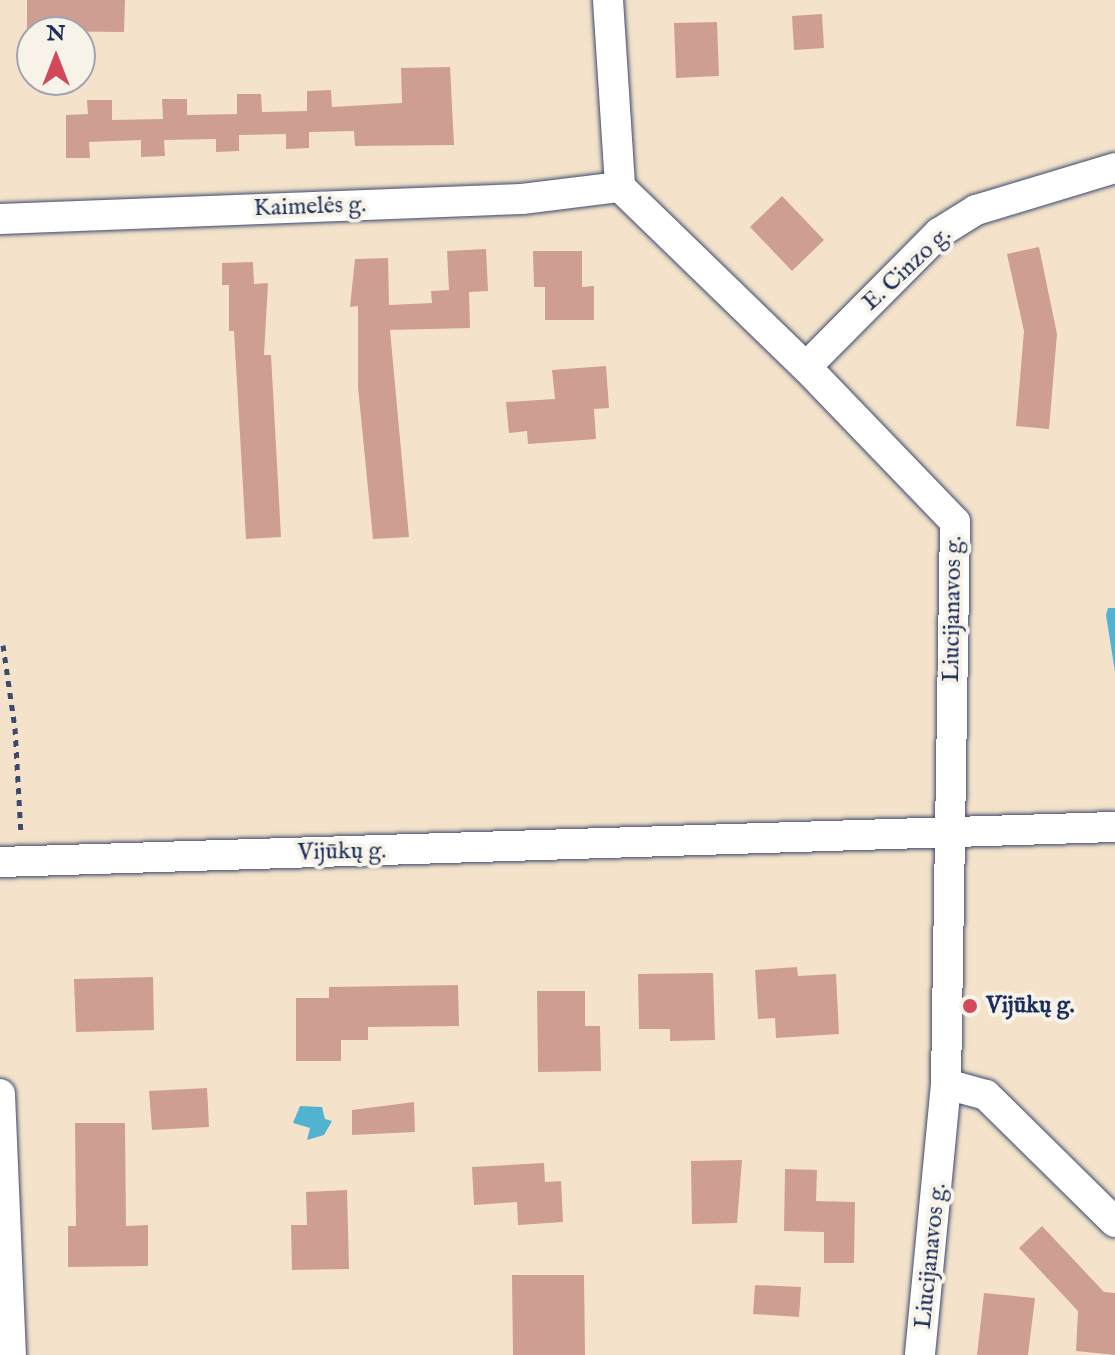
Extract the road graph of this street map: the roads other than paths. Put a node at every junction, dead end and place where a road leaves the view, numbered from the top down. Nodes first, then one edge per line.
1 (608, 0) edge
2 (1115, 168) edge
3 (620, 187) junction
4 (0, 219) edge
5 (806, 367) junction
6 (1115, 827) edge
7 (949, 836) junction
8 (11, 861) edge
9 (946, 1084) junction
10 (0, 1094) edge
11 (1115, 1222) edge
12 (11, 1355) edge
13 (920, 1355) edge

1 - 3 street
2 - 5 street, E. Cinzo g.
3 - 4 street, Kaimelės g.
3 - 5 street, Liucijanavos g.
5 - 7 street, Liucijanavos g.
6 - 7 street, Vijūkų g.
7 - 8 street, Vijūkų g.
7 - 9 street, Liucijanavos g.
9 - 11 street
9 - 13 street, Liucijanavos g.
10 - 12 street

